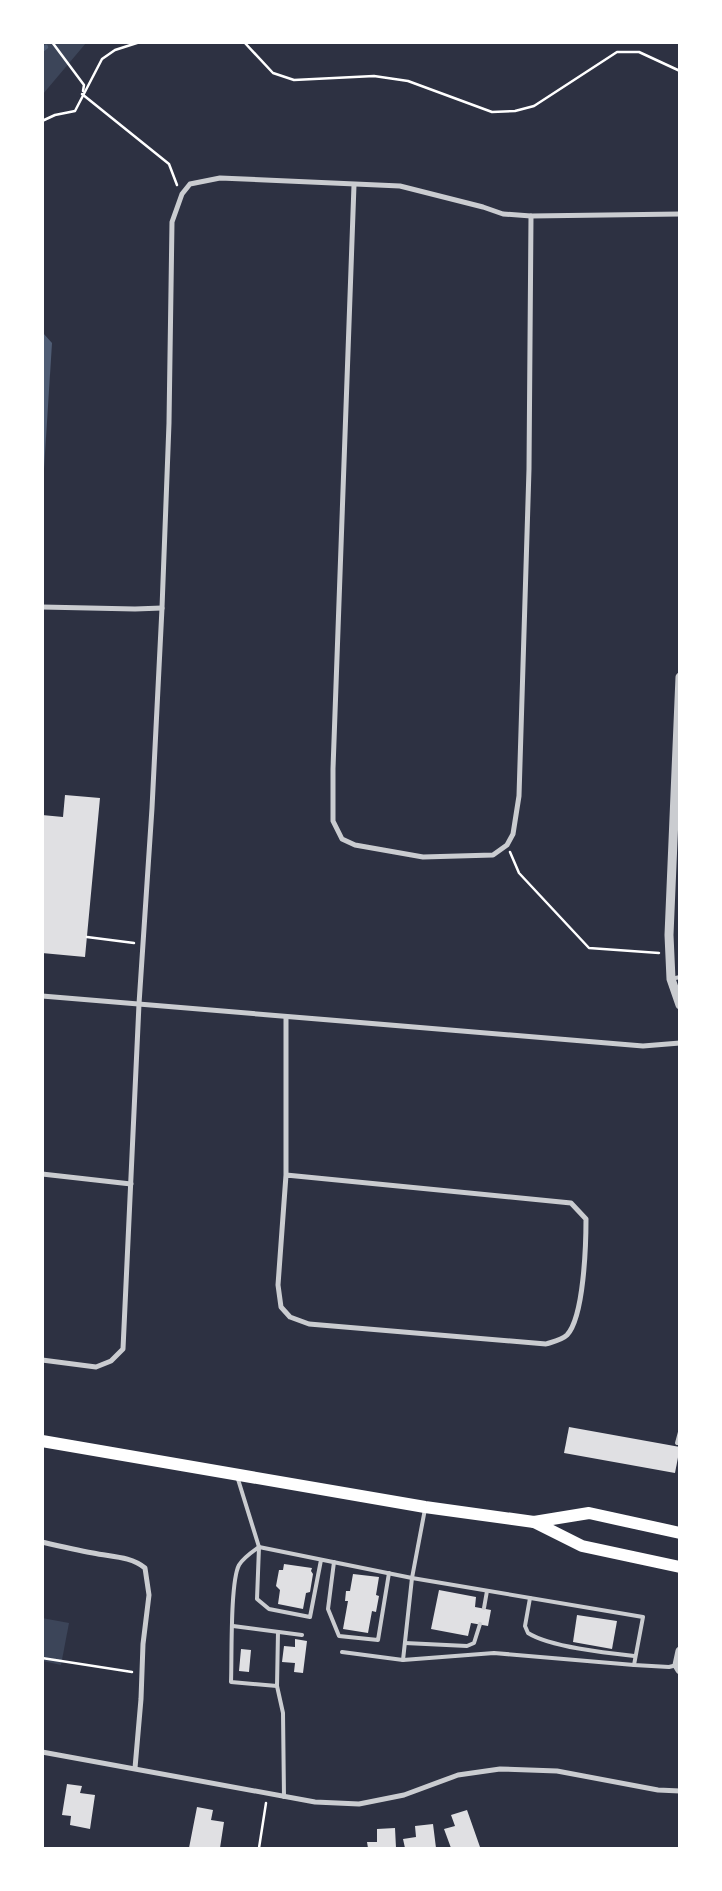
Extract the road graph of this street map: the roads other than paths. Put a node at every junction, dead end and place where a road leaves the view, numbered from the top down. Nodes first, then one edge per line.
1 (354, 185) junction
2 (680, 214) edge
3 (531, 216) junction
4 (42, 607) edge
5 (162, 608) junction
6 (680, 677) edge
7 (679, 716) edge
8 (675, 978) edge
9 (42, 996) edge
10 (139, 1004) junction
11 (680, 1005) edge
12 (286, 1017) junction
13 (680, 1043) edge
14 (42, 1174) edge
15 (286, 1175) junction
16 (131, 1184) junction
17 (42, 1360) edge
18 (680, 1432) edge
19 (42, 1440) edge
20 (680, 1443) edge
21 (236, 1474) junction
22 (425, 1507) junction
23 (534, 1522) junction
24 (680, 1533) edge
25 (42, 1542) edge
26 (259, 1547) junction
27 (321, 1560) junction
28 (334, 1562) junction
29 (680, 1567) edge
30 (389, 1573) junction
31 (412, 1578) junction
32 (487, 1591) junction
33 (530, 1598) junction
34 (484, 1608) dead end
35 (480, 1624) dead end
36 (233, 1626) junction
37 (278, 1632) junction
38 (302, 1635) dead end
39 (405, 1643) junction
40 (680, 1651) edge
41 (342, 1652) dead end
42 (635, 1656) junction
43 (403, 1660) junction
44 (634, 1665) junction
45 (678, 1668) edge
46 (277, 1686) junction
47 (42, 1752) edge
48 (134, 1768) junction
49 (680, 1791) edge
50 (284, 1797) junction

1 - 3 street
1 - 3 street
1 - 5 street
2 - 3 street
4 - 5 street
5 - 10 street
6 - 7 street
7 - 8 street
8 - 11 street
9 - 10 street
10 - 12 street
10 - 16 street
12 - 13 street
12 - 15 street
14 - 16 street
15 - 15 street
16 - 17 street
18 - 20 lane
19 - 21 main road
21 - 22 main road
21 - 26 lane
22 - 23 main road
22 - 31 lane
23 - 24 main road
23 - 29 main road
25 - 48 street
26 - 27 lane
26 - 27 lane
26 - 36 lane
27 - 28 lane
28 - 30 lane
28 - 30 lane
30 - 31 lane
31 - 32 lane
31 - 39 lane
32 - 33 lane
32 - 34 lane
33 - 42 lane
33 - 42 lane
35 - 39 lane
36 - 37 lane
36 - 46 lane
37 - 38 lane
37 - 46 lane
39 - 43 lane
40 - 45 street
41 - 43 lane
42 - 44 lane
43 - 44 lane
44 - 45 lane
46 - 50 lane
47 - 48 street
48 - 50 street
49 - 50 street

